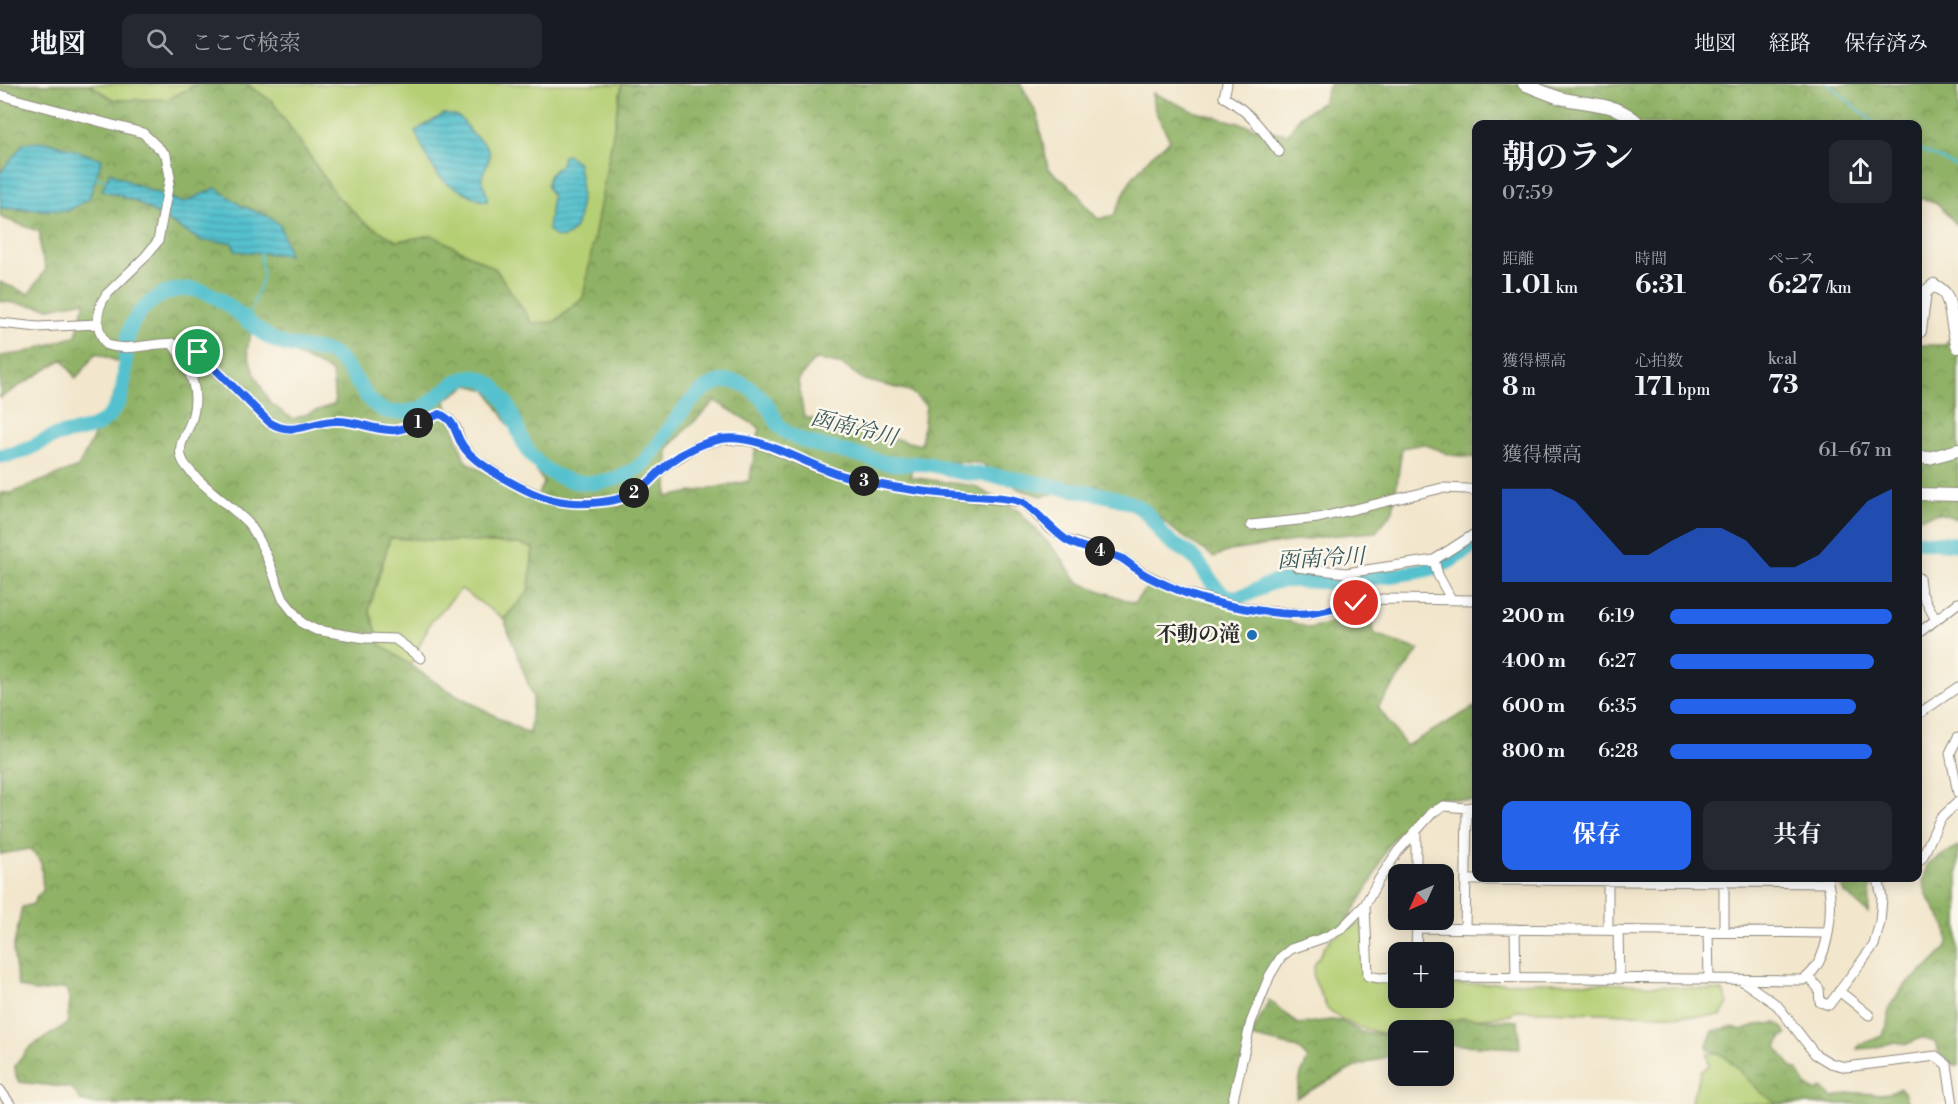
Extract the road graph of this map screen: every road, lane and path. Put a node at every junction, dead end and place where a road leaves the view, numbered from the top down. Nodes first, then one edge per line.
1 (1227, 84) edge
2 (1524, 84) edge
3 (0, 95) edge
4 (1635, 120) edge
5 (1279, 152) dead end
6 (1922, 315) edge
7 (0, 323) edge
8 (97, 324) junction
9 (172, 343) junction
10 (1958, 347) edge
11 (1958, 450) edge
12 (1922, 457) edge
13 (1472, 491) edge
14 (1922, 494) edge
15 (1958, 495) edge
16 (1251, 525) dead end
17 (1472, 536) edge
18 (1434, 560) junction
19 (1297, 567) dead end
20 (1922, 594) edge
21 (1451, 599) junction
22 (1472, 600) edge
23 (1958, 603) edge
24 (1936, 620) junction
25 (1922, 630) edge
26 (421, 658) dead end
27 (1958, 687) edge
28 (1922, 712) edge
29 (1958, 737) edge
30 (1958, 794) edge
31 (1958, 802) edge
32 (1472, 807) edge
33 (1416, 831) junction
34 (1471, 854) edge
35 (1922, 858) edge
36 (1416, 864) edge
37 (1466, 880) junction
38 (1472, 880) edge
39 (1608, 882) edge
40 (1724, 882) edge
41 (1828, 882) edge
42 (1879, 882) edge
43 (1365, 905) junction
44 (1454, 927) edge
45 (1465, 928) junction
46 (1515, 929) junction
47 (1613, 930) junction
48 (1708, 931) junction
49 (1724, 931) junction
50 (1828, 933) junction
51 (1454, 977) edge
52 (1809, 977) junction
53 (1388, 978) edge
54 (1516, 978) junction
55 (1619, 979) junction
56 (1709, 979) junction
57 (1742, 980) junction
58 (1839, 991) junction
59 (1869, 1015) dead end
60 (0, 1090) edge
61 (9, 1104) edge
62 (1232, 1104) edge
63 (1953, 1104) edge

1 - 5 street
2 - 4 street
3 - 8 street
6 - 10 street
7 - 8 street
8 - 9 street
9 - 21 street
9 - 26 street
11 - 12 street
13 - 16 street
14 - 15 street
17 - 18 street
18 - 19 street
18 - 21 street
20 - 24 street
21 - 22 street
23 - 24 street
24 - 25 street
27 - 28 street
29 - 30 street
31 - 35 street
32 - 33 street
32 - 34 street
33 - 36 street
33 - 43 street
34 - 37 street
37 - 38 street
37 - 45 street
39 - 47 street
40 - 49 street
41 - 50 street
42 - 58 street
43 - 53 street
43 - 62 street
44 - 45 street
45 - 46 street
46 - 47 street
46 - 54 street
47 - 48 street
47 - 55 street
48 - 49 street
48 - 56 street
49 - 50 street
50 - 52 street
51 - 54 street
52 - 57 street
52 - 58 street
54 - 55 street
55 - 56 street
56 - 57 street
57 - 63 street
58 - 59 street
60 - 61 street

